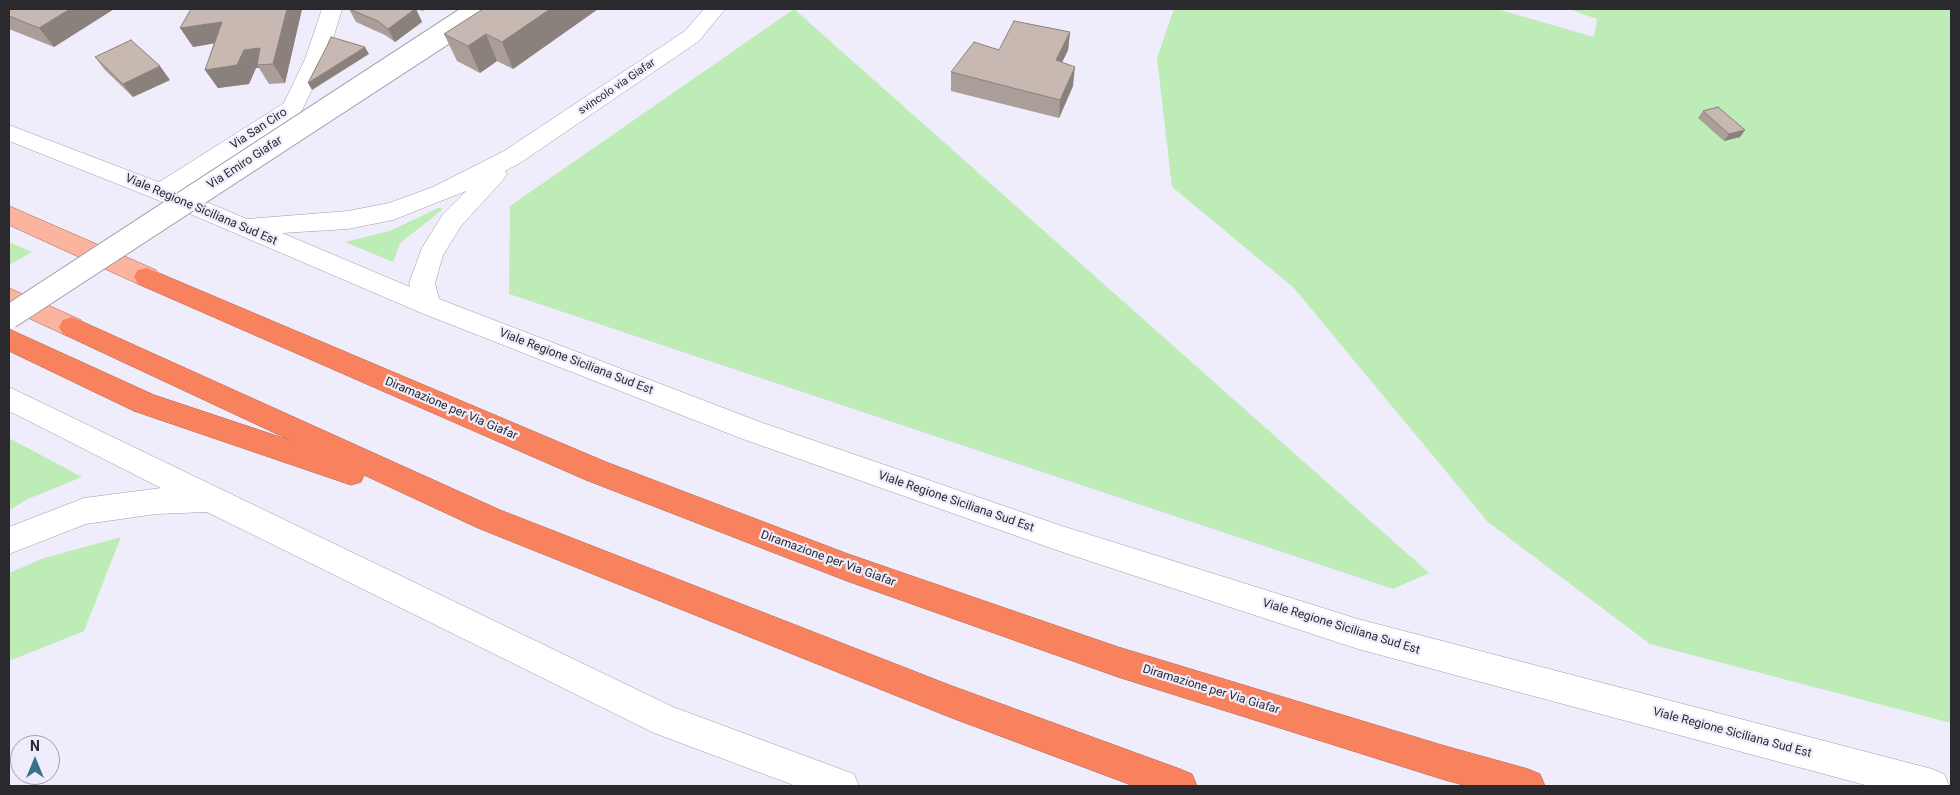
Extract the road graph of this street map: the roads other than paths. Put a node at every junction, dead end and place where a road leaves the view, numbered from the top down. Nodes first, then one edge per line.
1 (332, 9) edge
2 (481, 9) edge
3 (715, 9) edge
4 (9, 133) edge
5 (512, 157) junction
6 (161, 192) junction
7 (9, 215) edge
8 (243, 228) junction
9 (147, 277) joint
10 (9, 298) edge
11 (428, 305) junction
12 (9, 317) edge
13 (72, 327) joint
14 (9, 339) edge
15 (9, 398) edge
16 (210, 499) junction
17 (489, 519) junction
18 (9, 541) edge
19 (842, 786) edge
20 (1180, 786) edge
21 (1528, 786) edge
22 (1932, 786) edge

1 - 6 street, Via San Ciro
2 - 12 street, Via Emiro Giafar, bridge
3 - 5 street, svincolo via Giafar
4 - 6 street, Viale Regione Siciliana Sud Est
5 - 8 street, svincolo via Giafar
5 - 11 street, svincolo via Giafar
6 - 8 street, Viale Regione Siciliana Sud Est
7 - 9 main road
8 - 11 street, Viale Regione Siciliana Sud Est
9 - 21 highway, Diramazione per Via Giafar
10 - 13 main road
11 - 22 street, Viale Regione Siciliana Sud Est
13 - 17 highway
14 - 17 highway
15 - 16 street
16 - 18 street
16 - 19 street
17 - 20 highway

